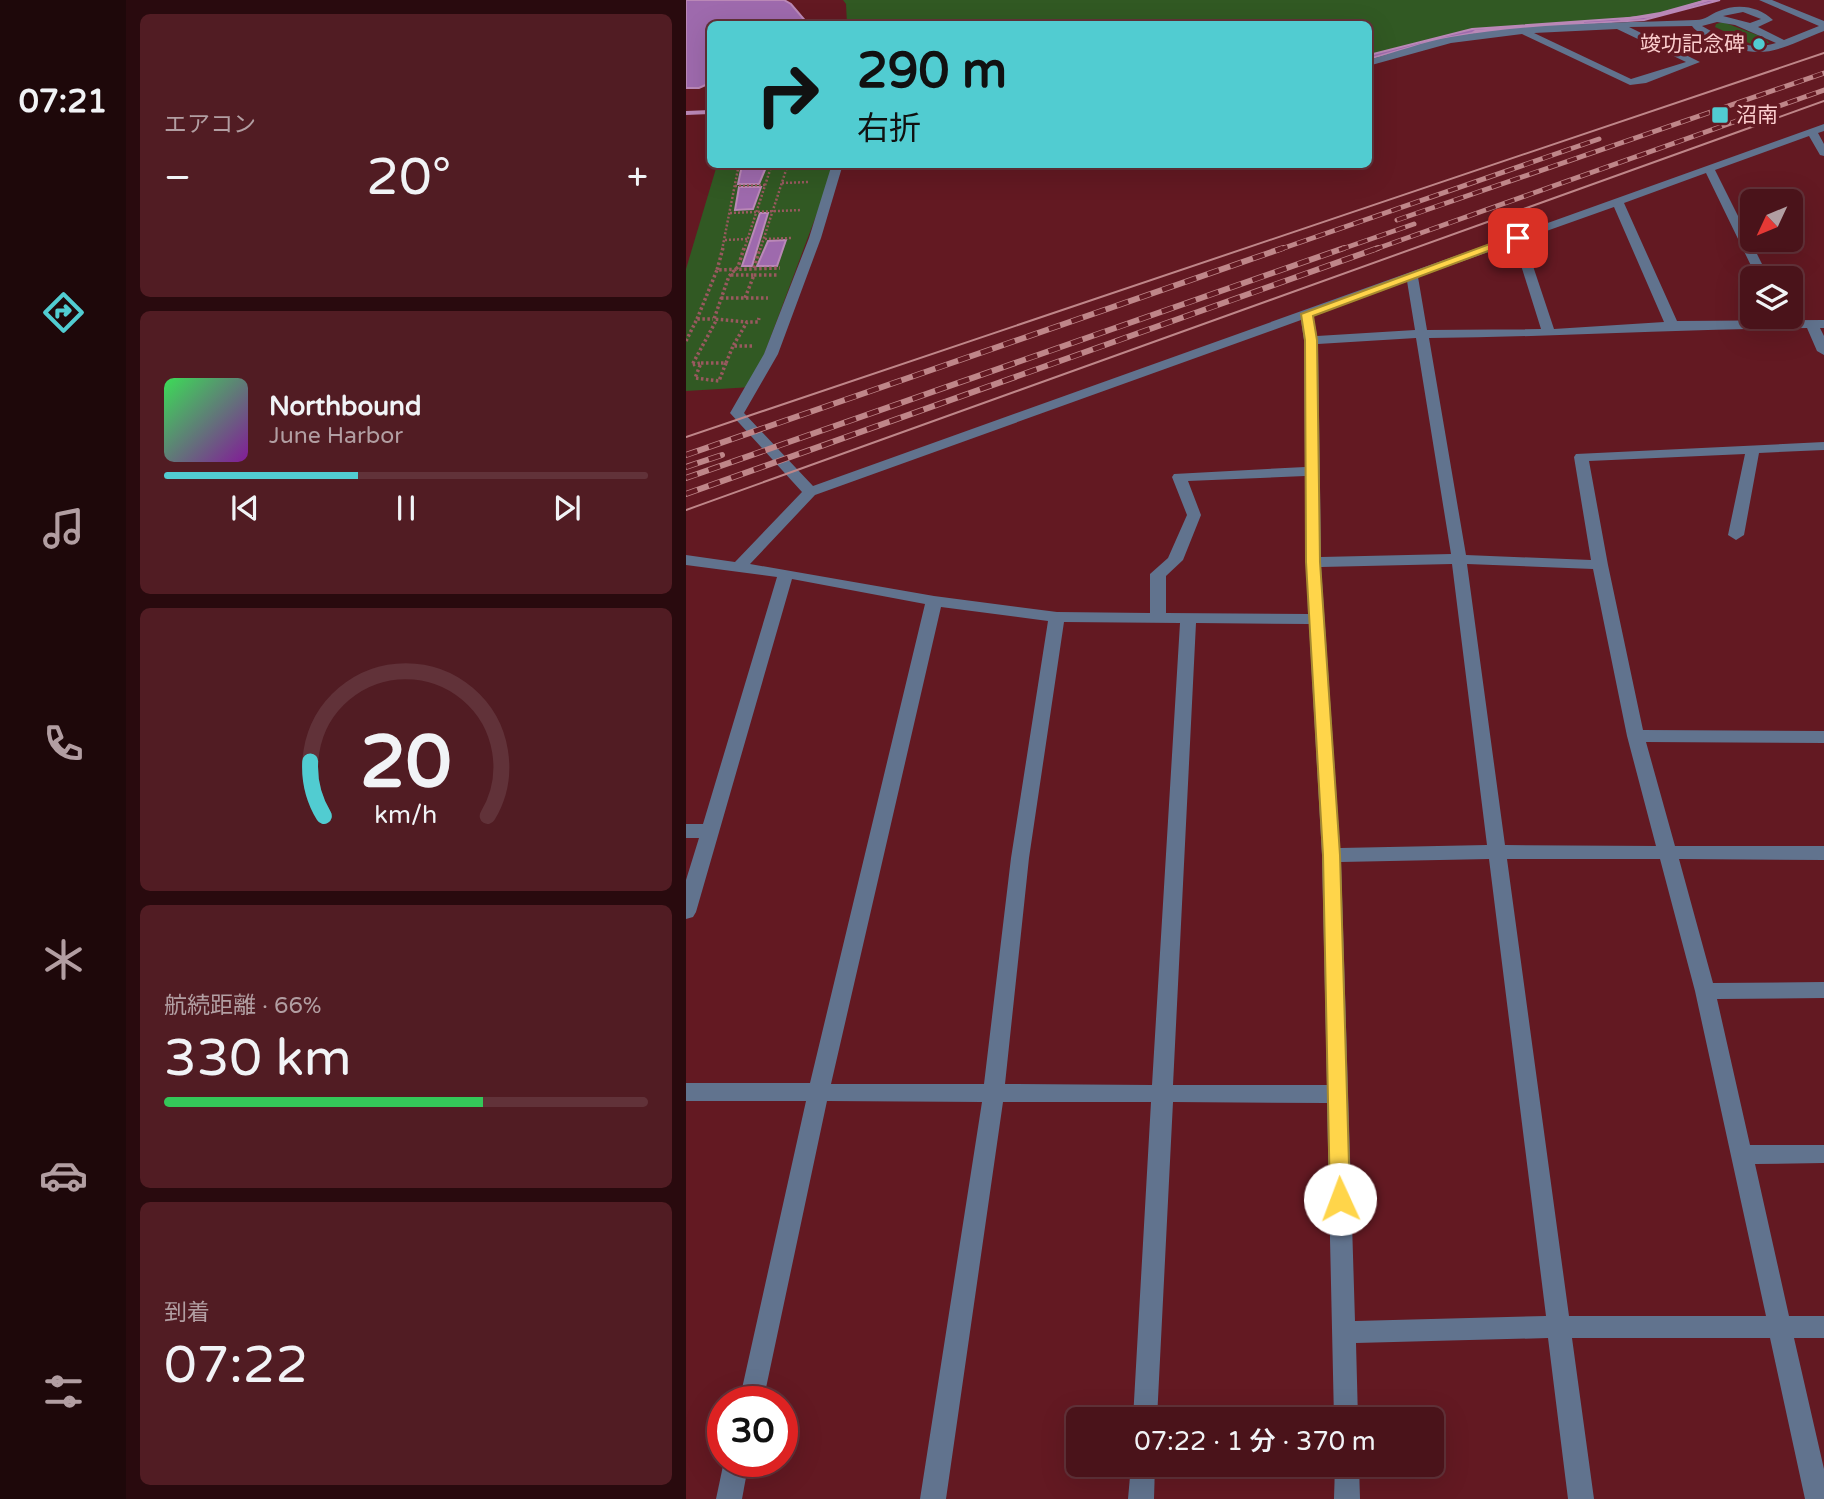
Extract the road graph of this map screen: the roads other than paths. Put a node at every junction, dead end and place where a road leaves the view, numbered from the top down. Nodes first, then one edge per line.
1 (1764, 0) edge
2 (1714, 18) junction
3 (1698, 23) junction
4 (1617, 26) junction
5 (1824, 26) edge
6 (1749, 27) junction
7 (1523, 31) junction
8 (1782, 40) junction
9 (1372, 61) edge
10 (1824, 127) edge
11 (1811, 131) junction
12 (1824, 153) edge
13 (837, 168) edge
14 (1709, 169) junction
15 (1618, 202) junction
16 (1518, 238) junction
17 (1757, 266) edge
18 (1412, 276) junction
19 (1306, 314) junction
20 (1740, 323) edge
21 (1818, 324) edge
22 (1672, 325) junction
23 (1549, 332) junction
24 (1421, 334) junction
25 (1311, 340) junction
26 (1824, 351) edge
27 (1824, 446) edge
28 (1753, 449) junction
29 (1312, 471) junction
30 (810, 492) junction
31 (1736, 536) dead end
32 (1459, 559) junction
33 (686, 560) edge
34 (1313, 562) junction
35 (1600, 565) junction
36 (738, 567) junction
37 (786, 573) junction
38 (934, 601) junction
39 (1057, 617) junction
40 (1158, 617) junction
41 (1188, 618) junction
42 (1317, 619) junction
43 (1636, 736) junction
44 (1824, 737) edge
45 (686, 831) edge
46 (710, 831) junction
47 (1497, 852) junction
48 (1667, 852) junction
49 (1824, 853) edge
50 (1331, 855) junction
51 (686, 912) edge
52 (1824, 990) edge
53 (1704, 991) junction
54 (819, 1091) junction
55 (686, 1092) edge
56 (994, 1092) junction
57 (1162, 1093) junction
58 (1337, 1094) junction
59 (1824, 1154) edge
60 (1743, 1155) junction
61 (1558, 1326) junction
62 (1824, 1327) edge
63 (1781, 1328) junction
64 (1344, 1332) junction
65 (754, 1386) edge
66 (1146, 1407) edge
67 (1346, 1407) edge
68 (734, 1477) edge
69 (1142, 1477) edge
70 (1347, 1477) edge
71 (729, 1499) edge
72 (933, 1499) edge
73 (1141, 1499) edge
74 (1347, 1499) edge
75 (1581, 1499) edge
76 (1818, 1499) edge

1 - 5 street
2 - 3 street
2 - 6 street
2 - 6 street
3 - 4 street
3 - 8 street
4 - 7 street
4 - 7 street
5 - 8 street
6 - 8 street
7 - 9 street
10 - 11 street
11 - 12 street
11 - 14 street
13 - 30 street
14 - 15 street
14 - 17 street
15 - 16 street
15 - 22 street
16 - 18 street
16 - 23 street
18 - 19 street
18 - 24 street
19 - 25 street
19 - 30 street
20 - 22 street
21 - 26 street
22 - 23 street
23 - 24 street
24 - 25 street
24 - 32 street
25 - 29 street
27 - 28 street
28 - 31 street
28 - 35 street
29 - 34 street
29 - 40 street
30 - 36 street
32 - 34 street
32 - 35 street
32 - 47 street
33 - 36 street
34 - 42 street
35 - 43 street
36 - 37 street
37 - 38 street
37 - 46 street
38 - 39 street
38 - 54 street
39 - 40 street
39 - 56 street
40 - 41 street
41 - 42 street
41 - 57 street
42 - 50 street
43 - 44 street
43 - 48 street
45 - 46 street
46 - 51 street
47 - 48 street
47 - 50 street
47 - 61 street
48 - 49 street
48 - 53 street
50 - 58 street
52 - 53 street
53 - 60 street
54 - 55 street
54 - 56 street
54 - 65 street
56 - 57 street
56 - 72 street
57 - 58 street
57 - 66 street
58 - 64 street
59 - 60 street
60 - 63 street
61 - 63 street
61 - 64 street
61 - 75 street
62 - 63 street
63 - 76 street
64 - 67 street
68 - 71 street
69 - 73 street
70 - 74 street

